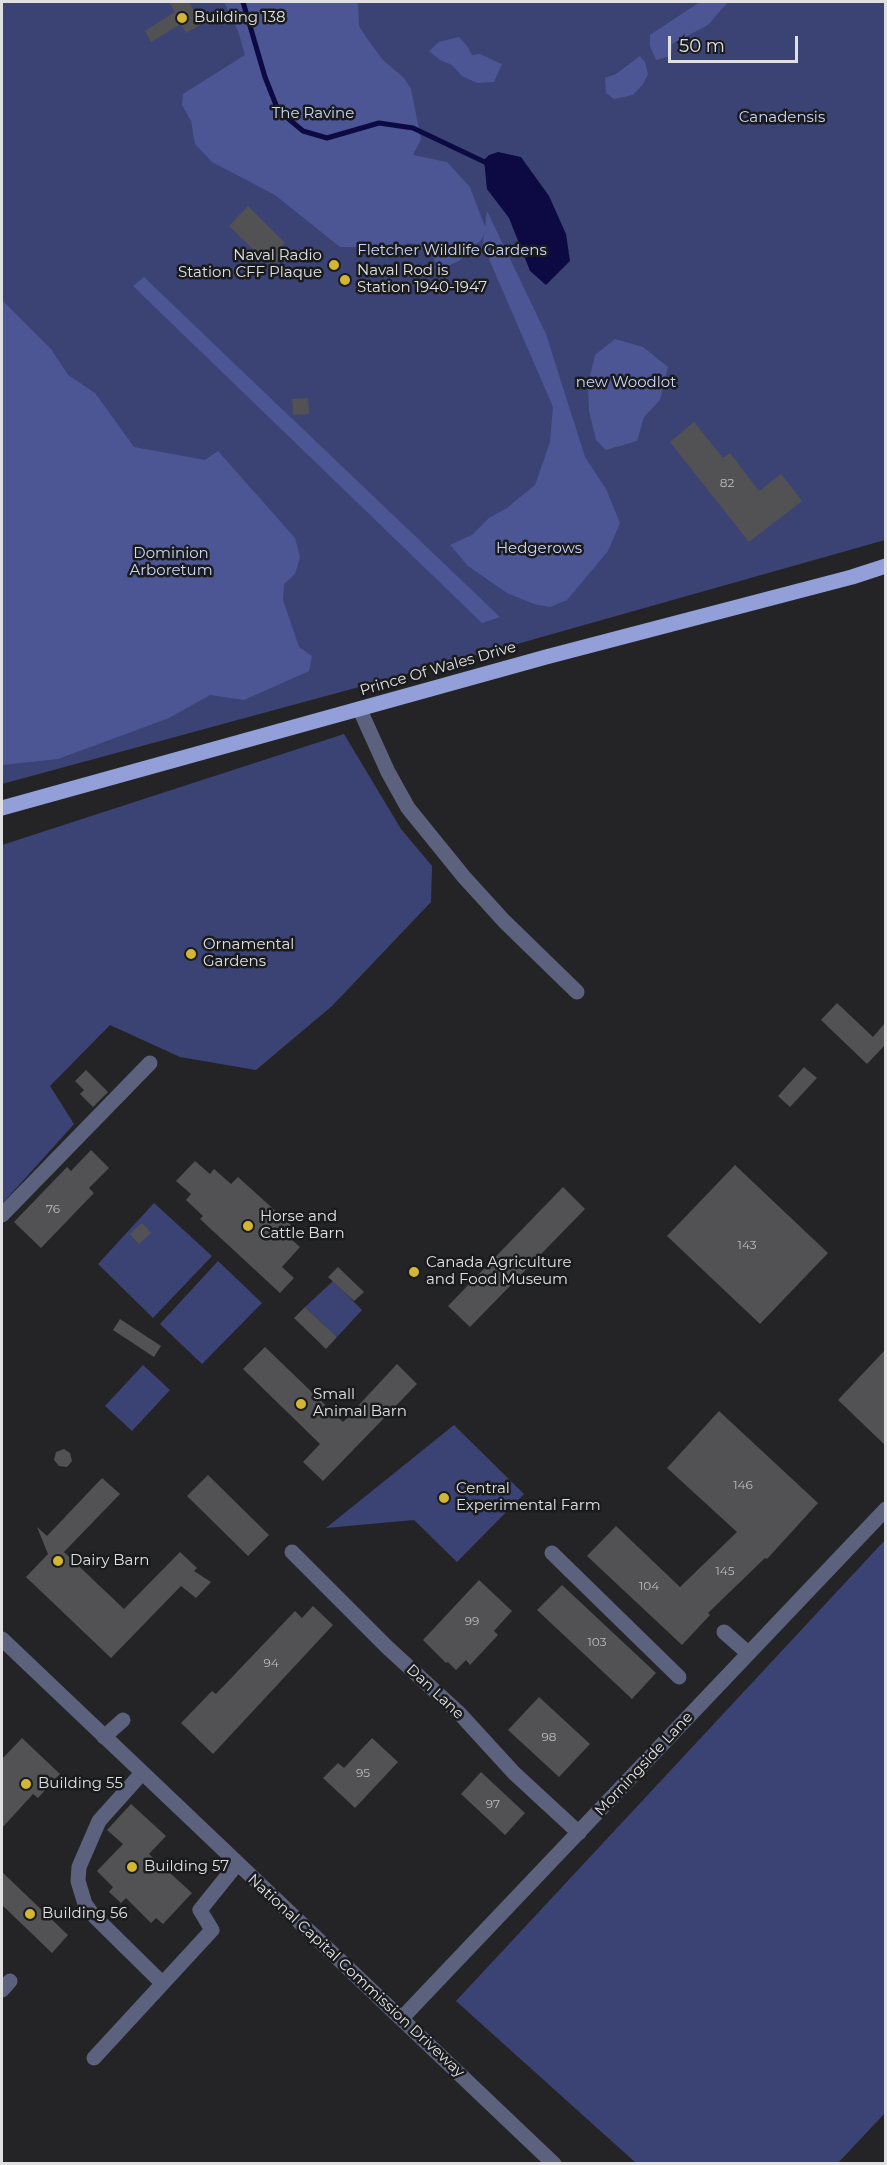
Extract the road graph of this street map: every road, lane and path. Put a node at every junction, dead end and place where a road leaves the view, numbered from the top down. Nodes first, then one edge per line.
1 (885, 566) edge
2 (360, 710) junction
3 (2, 808) edge
4 (577, 992) dead end
5 (150, 1063) dead end
6 (2, 1215) edge
7 (885, 1509) edge
8 (292, 1552) dead end
9 (552, 1553) dead end
10 (724, 1632) dead end
11 (2, 1639) edge
12 (748, 1653) junction
13 (679, 1677) dead end
14 (123, 1720) dead end
15 (104, 1737) junction
16 (142, 1773) junction
17 (579, 1833) junction
18 (237, 1864) junction
19 (162, 1983) junction
20 (402, 2018) junction
21 (94, 2058) dead end
22 (554, 2163) edge

1 - 2 main road, Prince Of Wales Drive
2 - 3 main road, Prince Of Wales Drive
2 - 4 street
5 - 6 street
7 - 12 street, Morningside Lane
8 - 17 street, Dan Lane
9 - 13 street
10 - 12 street
11 - 15 street, National Capital Commission Driveway
12 - 17 street, Morningside Lane
14 - 15 street
15 - 16 street, National Capital Commission Driveway
16 - 18 street, National Capital Commission Driveway
16 - 19 street
17 - 20 street, Morningside Lane
18 - 19 street
18 - 20 street, National Capital Commission Driveway
19 - 21 street
20 - 22 street, National Capital Commission Driveway

